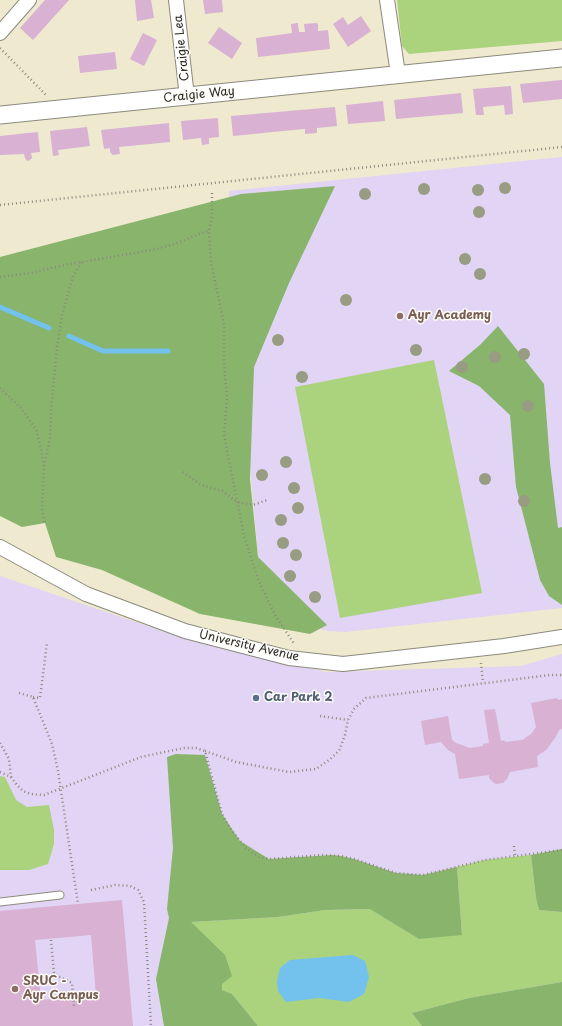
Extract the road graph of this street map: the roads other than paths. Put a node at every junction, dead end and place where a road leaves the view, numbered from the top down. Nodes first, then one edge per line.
1 (29, 0) edge
2 (176, 0) edge
3 (387, 0) edge
4 (0, 33) edge
5 (562, 58) edge
6 (398, 74) junction
7 (187, 96) junction
8 (0, 115) edge
9 (0, 547) edge
10 (562, 637) edge
11 (60, 895) dead end
12 (0, 902) edge

1 - 4 street
2 - 7 street, Craigie Lea
3 - 6 street
5 - 6 street, Craigie Way
6 - 7 street, Craigie Way
7 - 8 street, Craigie Way
9 - 10 street, University Avenue
11 - 12 lane

